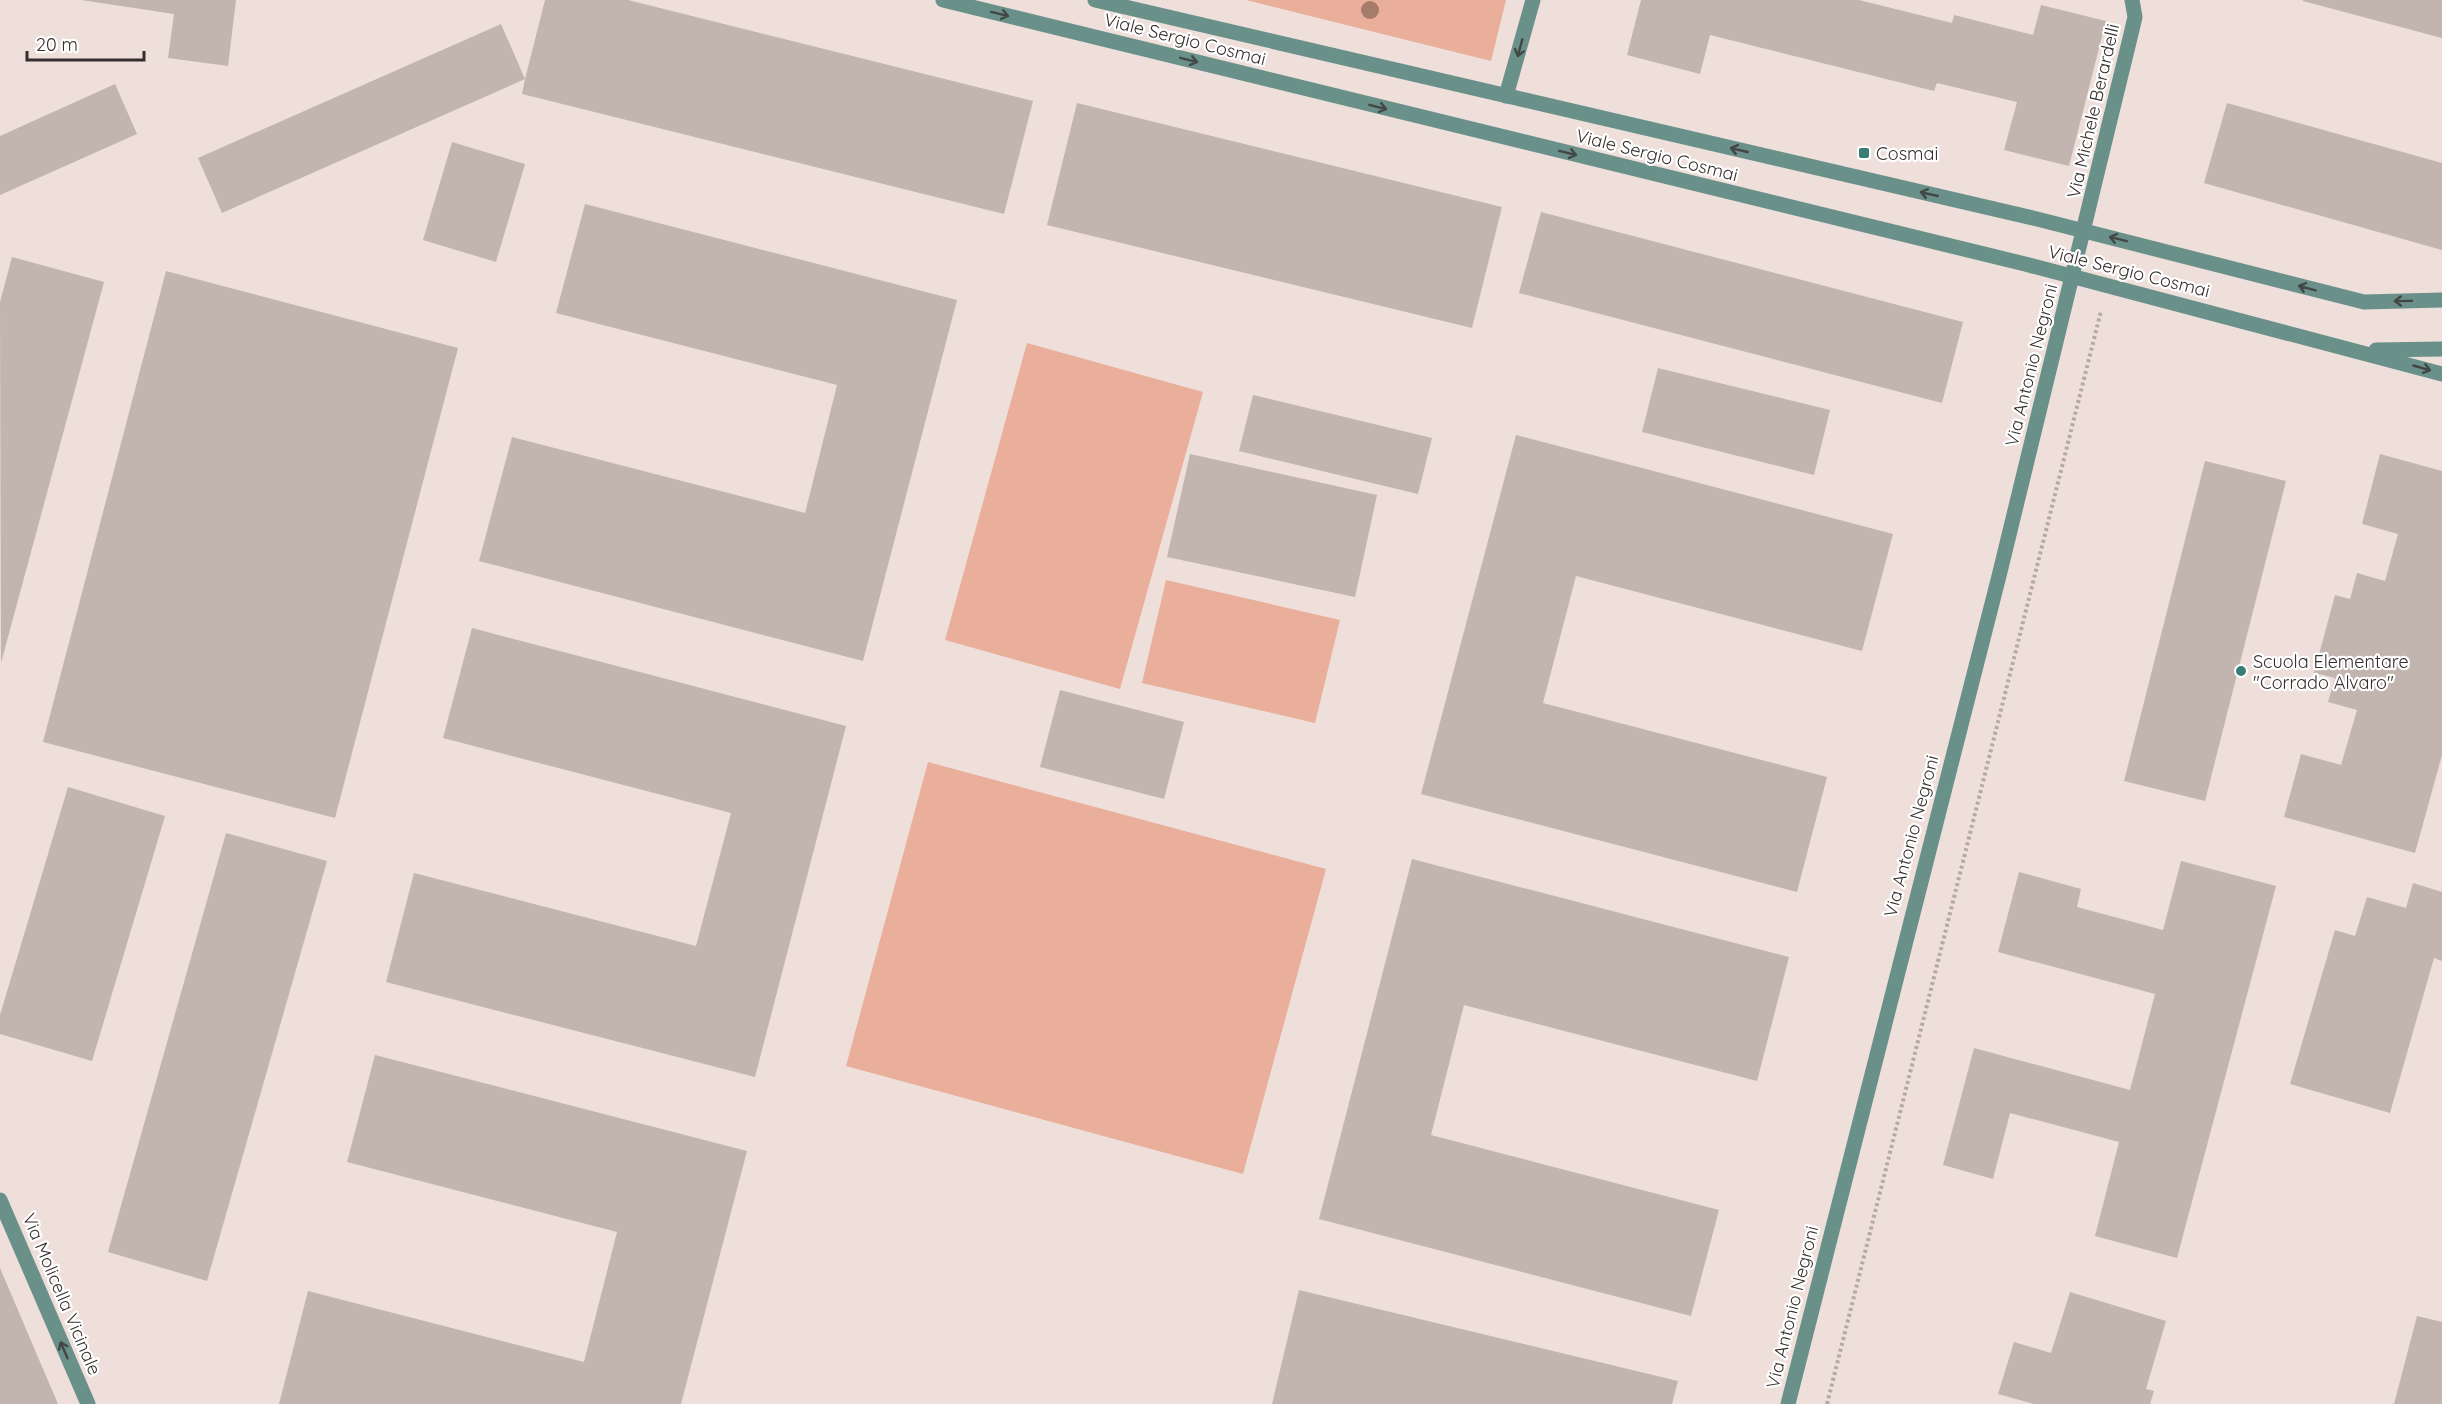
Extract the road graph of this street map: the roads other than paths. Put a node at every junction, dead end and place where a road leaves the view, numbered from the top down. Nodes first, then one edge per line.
1 (943, 0) edge
2 (1095, 0) edge
3 (1533, 0) edge
4 (2132, 0) edge
5 (1506, 96) junction
6 (2084, 231) junction
7 (2073, 277) junction
8 (2442, 300) edge
9 (2442, 349) edge
10 (2361, 351) junction
11 (2442, 374) edge
12 (0, 1200) edge
13 (88, 1404) edge
14 (1788, 1404) edge

1 -> 7 street, Viale Sergio Cosmai
2 - 5 street, Viale Sergio Cosmai
3 -> 5 street
4 - 6 street, Via Michele Berardelli
6 -> 5 street, Viale Sergio Cosmai
6 - 7 street, Via Michele Berardelli
8 -> 6 street, Viale Sergio Cosmai
7 - 10 street, Viale Sergio Cosmai
7 - 14 street, Via Antonio Negroni
9 - 10 street
10 -> 11 street
13 -> 12 street, Via Molicella Vicinale

